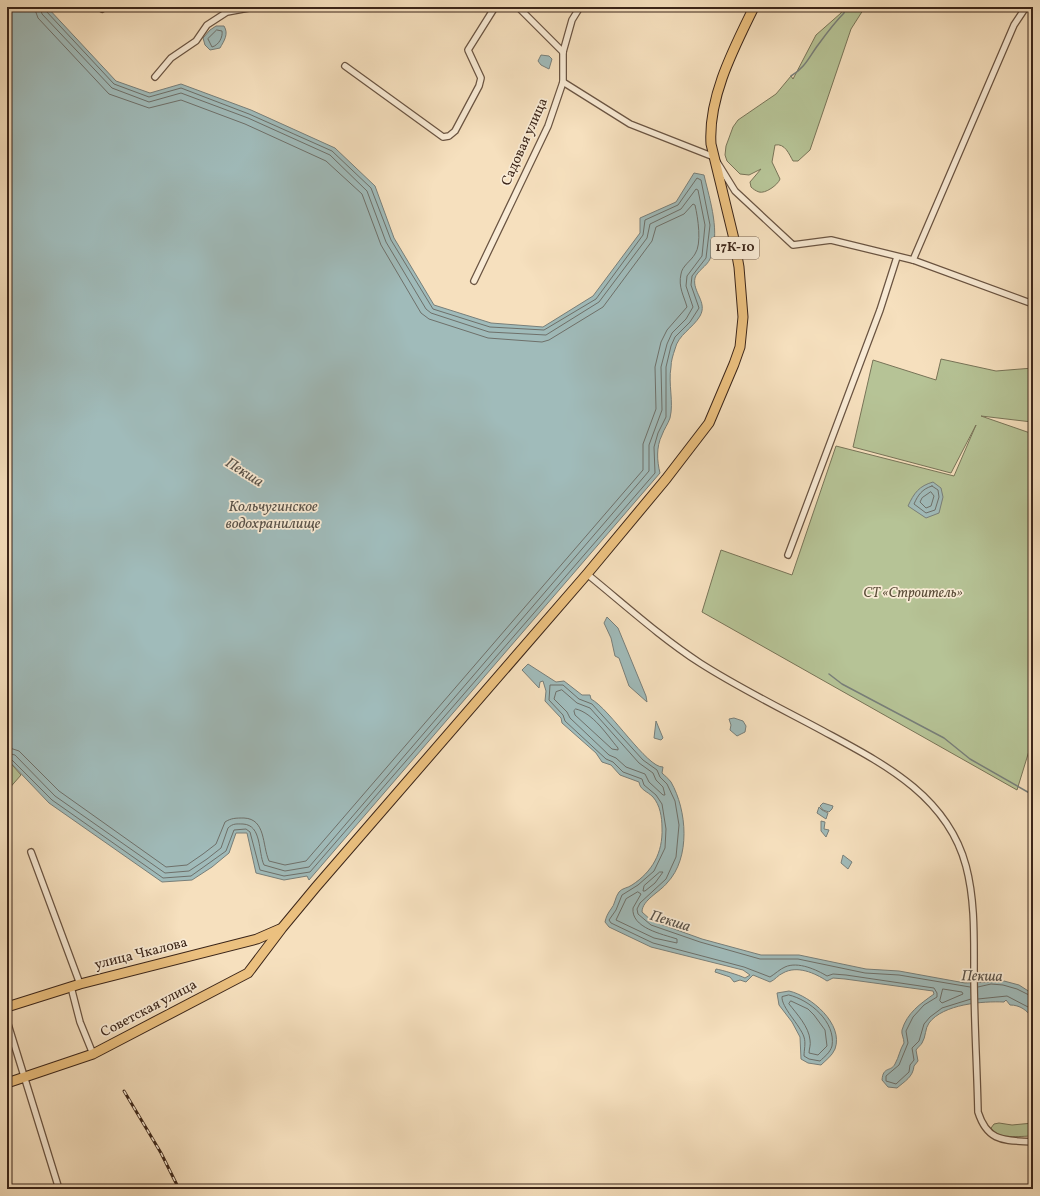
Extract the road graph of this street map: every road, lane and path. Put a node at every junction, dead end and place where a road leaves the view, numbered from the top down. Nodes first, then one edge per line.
1 (254, 7) edge
2 (495, 7) edge
3 (518, 7) edge
4 (580, 7) edge
5 (754, 7) edge
6 (1026, 7) edge
7 (563, 52) junction
8 (345, 66) dead end
9 (155, 77) dead end
10 (563, 82) junction
11 (714, 157) junction
12 (897, 257) junction
13 (913, 260) junction
14 (474, 281) dead end
15 (1033, 304) edge
16 (788, 555) dead end
17 (587, 574) junction
18 (31, 852) dead end
19 (282, 928) junction
20 (80, 984) junction
21 (71, 987) junction
22 (7, 1007) edge
23 (7, 1021) edge
24 (93, 1054) junction
25 (24, 1077) junction
26 (7, 1083) edge
27 (1033, 1142) edge
28 (59, 1189) edge

1 - 9 street
2 - 8 street
3 - 7 street
4 - 7 street, Садовая улица
5 - 11 main road, 17К-10
6 - 13 street
7 - 10 street, Садовая улица
10 - 11 street
10 - 14 street, Садовая улица
11 - 12 street
11 - 17 main road, Советская улица / 17К-10
12 - 13 street
12 - 16 street
13 - 15 street
17 - 19 main road, Советская улица
17 - 27 street
18 - 20 street
19 - 20 main road, улица Чкалова
19 - 24 main road, Советская улица
20 - 21 main road, улица Чкалова
21 - 22 main road, улица Чкалова
21 - 24 street
23 - 25 street
24 - 25 main road, Советская улица
25 - 26 main road, Советская улица
25 - 28 street

